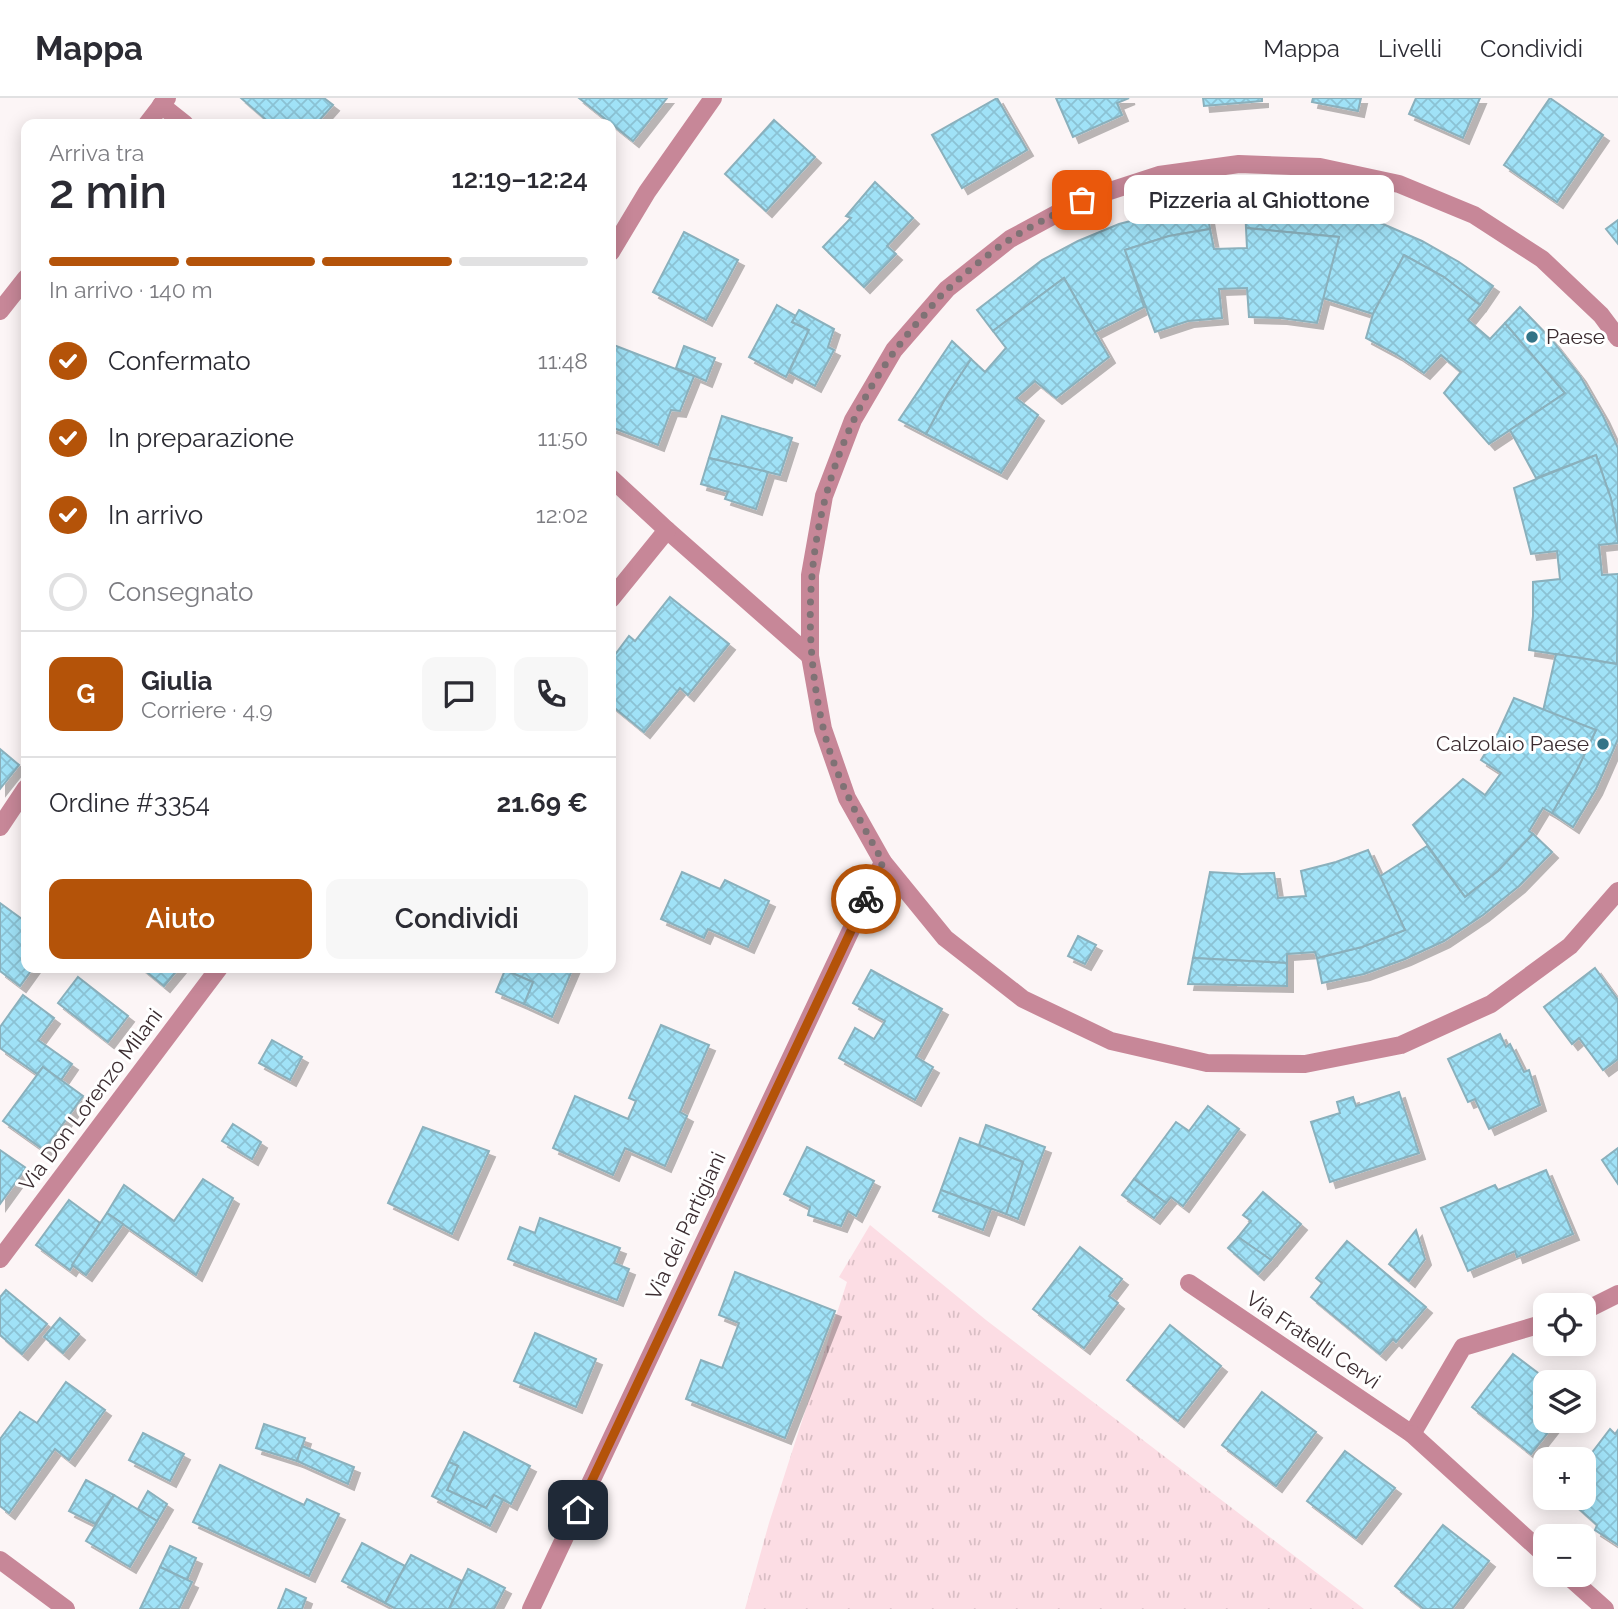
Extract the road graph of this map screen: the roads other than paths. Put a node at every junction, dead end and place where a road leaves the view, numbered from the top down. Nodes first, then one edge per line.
1 (713, 98) edge
2 (164, 102) edge
3 (151, 119) edge
4 (180, 119) edge
5 (616, 244) edge
6 (21, 284) edge
7 (0, 311) edge
8 (1618, 338) edge
9 (616, 483) edge
10 (667, 530) junction
11 (616, 592) edge
12 (810, 656) junction
13 (21, 796) edge
14 (0, 827) edge
15 (883, 862) junction
16 (1618, 891) edge
17 (215, 973) edge
18 (0, 1259) edge
19 (1189, 1283) dead end
20 (1618, 1294) edge
21 (1596, 1305) edge
22 (1533, 1327) edge
23 (1412, 1434) junction
24 (1533, 1544) edge
25 (0, 1560) edge
26 (1580, 1587) edge
27 (66, 1609) edge
28 (531, 1609) edge
29 (1605, 1609) edge

1 - 5 street
2 - 3 street
2 - 4 street
6 - 7 street
8 - 12 street
9 - 10 street
10 - 11 street
10 - 12 street
12 - 15 street
13 - 14 street
15 - 16 street
15 - 28 street, Via dei Partigiani
17 - 18 street, Via Don Lorenzo Milani
19 - 23 street, Via Fratelli Cervi
20 - 21 street
22 - 23 street
23 - 24 street, Via Fratelli Cervi
25 - 27 street
26 - 29 street

